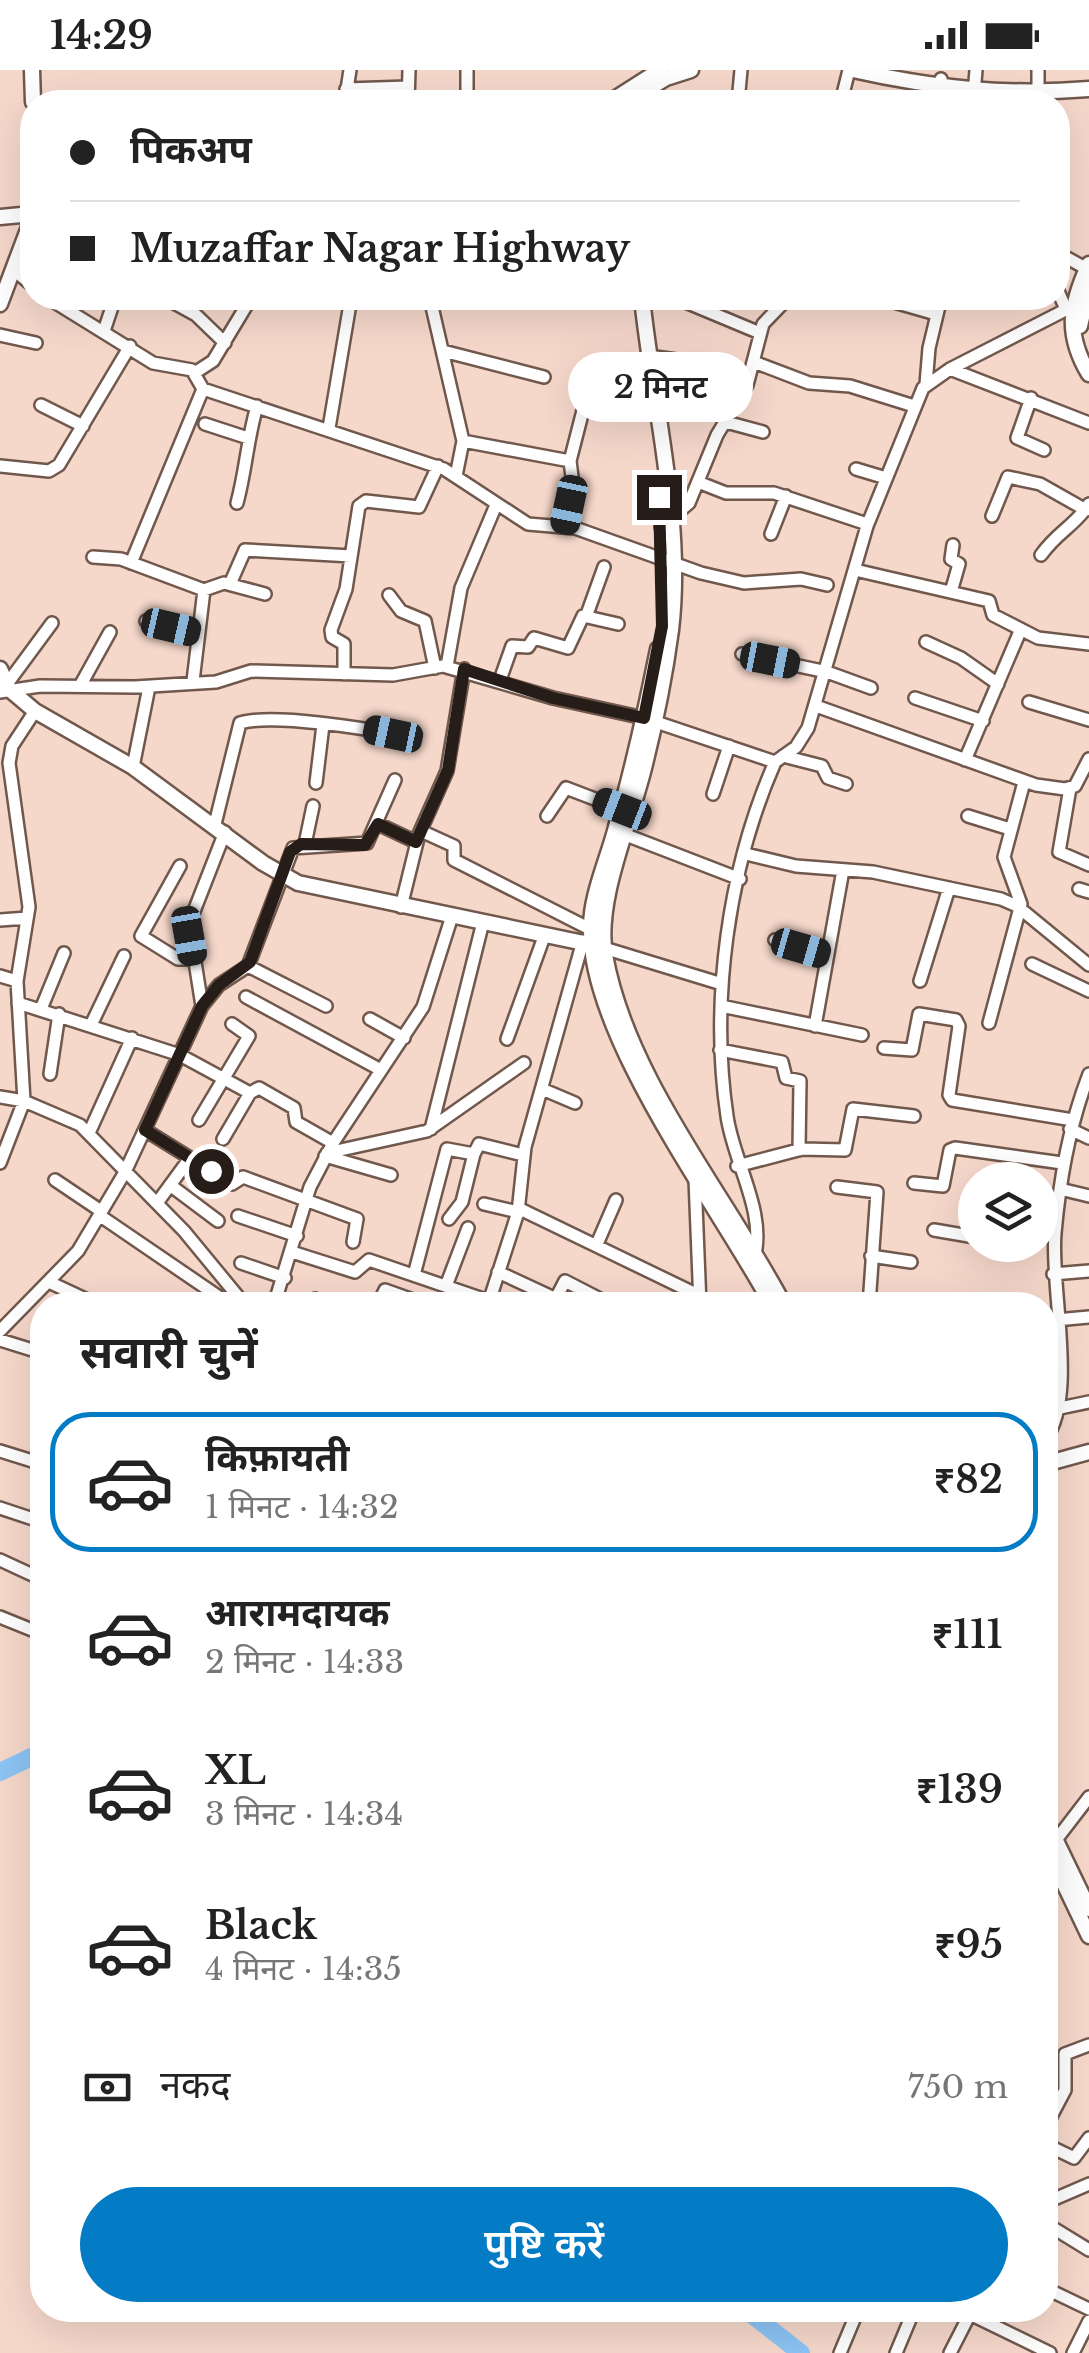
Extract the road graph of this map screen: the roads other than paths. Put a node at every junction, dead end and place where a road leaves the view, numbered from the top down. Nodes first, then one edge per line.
1 (350, 70) edge
2 (409, 70) edge
3 (691, 70) edge
4 (851, 70) edge
5 (892, 70) edge
6 (976, 76) edge
7 (1089, 80) edge
8 (651, 81) edge
9 (1038, 83) edge
10 (408, 87) joint
11 (346, 88) joint
12 (938, 90) edge
13 (1089, 90) edge
14 (20, 252) edge
15 (1088, 268) edge
16 (14, 270) junction
17 (20, 275) edge
18 (0, 304) edge
19 (1080, 304) edge
20 (68, 310) edge
21 (111, 310) edge
22 (186, 310) edge
23 (242, 310) edge
24 (348, 310) edge
25 (433, 310) edge
26 (639, 310) edge
27 (640, 310) edge
28 (705, 310) edge
29 (775, 310) edge
30 (922, 310) edge
31 (937, 310) edge
32 (1068, 310) edge
33 (936, 314) junction
34 (104, 332) junction
35 (760, 333) junction
36 (0, 336) edge
37 (36, 343) dead end
38 (225, 343) junction
39 (130, 346) junction
40 (444, 351) junction
41 (648, 356) junction
42 (1089, 356) edge
43 (754, 362) junction
44 (698, 363) dead end
45 (950, 369) junction
46 (196, 372) junction
47 (1089, 374) edge
48 (544, 377) dead end
49 (926, 384) junction
50 (203, 389) junction
51 (645, 394) junction
52 (1032, 398) junction
53 (41, 404) dead end
54 (257, 406) junction
55 (914, 406) junction
56 (726, 422) junction
57 (1089, 423) edge
58 (205, 424) dead end
59 (83, 426) junction
60 (329, 428) junction
61 (763, 432) dead end
62 (248, 438) junction
63 (463, 441) junction
64 (1044, 450) dead end
65 (570, 461) junction
66 (0, 466) edge
67 (438, 466) junction
68 (856, 468) dead end
69 (456, 476) junction
70 (886, 478) junction
71 (698, 482) junction
72 (786, 496) junction
73 (237, 503) dead end
74 (496, 505) junction
75 (1087, 507) edge
76 (992, 516) dead end
77 (868, 524) junction
78 (565, 525) junction
79 (666, 525) junction
80 (771, 534) dead end
81 (953, 545) dead end
82 (1042, 555) dead end
83 (351, 556) junction
84 (93, 557) dead end
85 (666, 560) junction
86 (131, 563) junction
87 (604, 567) dead end
88 (855, 570) junction
89 (230, 584) junction
90 (827, 586) dead end
91 (204, 590) junction
92 (950, 592) junction
93 (265, 594) dead end
94 (388, 595) dead end
95 (586, 617) junction
96 (146, 621) dead end
97 (52, 622) dead end
98 (618, 624) dead end
99 (1020, 629) junction
100 (110, 632) dead end
101 (196, 632) junction
102 (926, 642) dead end
103 (1089, 644) edge
104 (742, 654) dead end
105 (441, 667) junction
106 (464, 669) junction
107 (827, 672) junction
108 (344, 674) junction
109 (500, 680) junction
110 (193, 681) junction
111 (4, 683) edge
112 (998, 684) junction
113 (80, 686) junction
114 (149, 686) junction
115 (871, 688) dead end
116 (915, 698) dead end
117 (1030, 702) dead end
118 (816, 706) junction
119 (34, 711) junction
120 (650, 719) junction
121 (1089, 720) edge
122 (983, 721) junction
123 (323, 725) junction
124 (404, 736) dead end
125 (729, 746) junction
126 (779, 759) junction
127 (965, 760) junction
128 (133, 767) junction
129 (1087, 767) edge
130 (395, 780) dead end
131 (1024, 782) junction
132 (316, 783) dead end
133 (6, 784) edge
134 (846, 784) dead end
135 (1070, 788) junction
136 (713, 794) dead end
137 (314, 806) dead end
138 (622, 809) junction
139 (547, 816) dead end
140 (968, 816) dead end
141 (378, 824) junction
142 (220, 828) junction
143 (1010, 829) junction
144 (626, 834) junction
145 (419, 836) junction
146 (305, 844) junction
147 (746, 854) junction
148 (1089, 865) edge
149 (180, 866) dead end
150 (843, 870) junction
151 (282, 876) junction
152 (740, 880) junction
153 (949, 888) junction
154 (401, 907) junction
155 (1021, 908) junction
156 (452, 916) junction
157 (27, 918) junction
158 (0, 920) edge
159 (483, 922) junction
160 (545, 934) junction
161 (592, 940) junction
162 (774, 940) dead end
163 (64, 954) dead end
164 (828, 955) junction
165 (124, 956) dead end
166 (193, 959) junction
167 (1032, 964) dead end
168 (1089, 965) edge
169 (248, 966) junction
170 (0, 976) edge
171 (17, 981) junction
172 (920, 981) dead end
173 (722, 984) junction
174 (1089, 991) edge
175 (246, 997) dead end
176 (18, 1003) junction
177 (202, 1006) junction
178 (326, 1006) dead end
179 (721, 1006) junction
180 (41, 1009) junction
181 (60, 1014) junction
182 (370, 1018) dead end
183 (990, 1023) dead end
184 (92, 1024) junction
185 (232, 1024) dead end
186 (815, 1026) junction
187 (862, 1035) dead end
188 (132, 1038) junction
189 (404, 1038) junction
190 (506, 1039) dead end
191 (884, 1048) dead end
192 (720, 1050) junction
193 (180, 1055) junction
194 (524, 1063) dead end
195 (382, 1070) junction
196 (50, 1074) dead end
197 (1089, 1074) edge
198 (225, 1078) junction
199 (542, 1089) junction
200 (1086, 1090) edge
201 (250, 1093) junction
202 (0, 1097) edge
203 (24, 1101) junction
204 (575, 1103) dead end
205 (914, 1116) dead end
206 (200, 1120) dead end
207 (1071, 1125) junction
208 (431, 1128) junction
209 (145, 1130) junction
210 (89, 1133) junction
211 (1089, 1138) edge
212 (222, 1139) dead end
213 (799, 1150) junction
214 (328, 1151) junction
215 (474, 1154) junction
216 (523, 1156) junction
217 (190, 1158) junction
218 (1062, 1163) junction
219 (0, 1164) edge
220 (738, 1166) junction
221 (125, 1172) junction
222 (391, 1174) dead end
223 (694, 1174) junction
224 (55, 1180) dead end
225 (914, 1183) dead end
226 (170, 1186) junction
227 (837, 1187) dead end
228 (1060, 1189) junction
229 (1089, 1196) edge
230 (616, 1200) dead end
231 (305, 1201) junction
232 (156, 1203) junction
233 (484, 1204) dead end
234 (1058, 1207) edge
235 (518, 1210) junction
236 (100, 1213) junction
237 (238, 1216) dead end
238 (449, 1219) dead end
239 (218, 1221) dead end
240 (468, 1228) dead end
241 (934, 1230) dead end
242 (958, 1234) edge
243 (296, 1236) junction
244 (353, 1242) dead end
245 (597, 1244) junction
246 (292, 1252) junction
247 (871, 1256) junction
248 (754, 1259) junction
249 (911, 1262) dead end
250 (1053, 1262) edge
251 (242, 1263) dead end
252 (1089, 1271) edge
253 (498, 1272) junction
254 (1053, 1274) junction
255 (414, 1275) junction
256 (285, 1278) junction
257 (51, 1283) junction
258 (446, 1286) junction
259 (41, 1292) edge
260 (70, 1292) edge
261 (213, 1292) edge
262 (234, 1292) edge
263 (279, 1292) edge
264 (461, 1292) edge
265 (492, 1292) edge
266 (537, 1292) edge
267 (561, 1292) edge
268 (586, 1292) edge
269 (685, 1292) edge
270 (700, 1292) edge
271 (767, 1292) edge
272 (776, 1292) edge
273 (869, 1292) edge
274 (1054, 1292) edge
275 (30, 1303) edge
276 (1089, 1317) edge
277 (1058, 1320) edge
278 (0, 1331) edge
279 (0, 1340) edge
280 (30, 1347) edge
281 (1058, 1352) edge
282 (1060, 1385) joint
283 (1089, 1402) edge
284 (1060, 1408) junction
285 (1058, 1412) edge
286 (0, 1450) edge
287 (1089, 1452) edge
288 (30, 1460) edge
289 (1058, 1460) edge
290 (0, 1508) edge
291 (30, 1518) edge
292 (0, 1560) edge
293 (30, 1574) edge
294 (0, 1616) edge
295 (30, 1629) edge
296 (1089, 1797) edge
297 (1058, 1833) edge
298 (1058, 1856) edge
299 (1058, 1861) edge
300 (1089, 1909) edge
301 (1089, 1936) edge
302 (1089, 2045) edge
303 (1058, 2103) edge
304 (1089, 2138) edge
305 (1058, 2150) edge
306 (1089, 2184) edge
307 (1058, 2198) edge
308 (1058, 2232) edge
309 (1089, 2250) edge
310 (1058, 2294) edge
311 (1089, 2309) edge
312 (1089, 2321) edge
313 (853, 2322) edge
314 (909, 2322) edge
315 (966, 2322) edge
316 (990, 2322) edge
317 (840, 2353) edge
318 (896, 2353) edge
319 (950, 2353) edge
320 (1050, 2353) edge
321 (1073, 2353) edge

1 - 11 street
2 - 10 street
3 - 8 main road
4 - 12 main road
5 - 12 main road
6 - 9 main road
6 - 12 main road
7 - 9 main road
9 - 12 main road
9 - 13 main road
10 - 11 street
14 - 16 main road
15 - 19 main road
16 - 17 street
16 - 18 main road
19 - 42 main road
19 - 47 main road
20 - 34 street
21 - 34 street
22 - 38 street
23 - 38 street
24 - 60 street
25 - 40 street
26 - 51 main road
27 - 41 main road
28 - 35 street
29 - 35 street
30 - 33 street
31 - 33 street
32 - 45 street
33 - 49 street
34 - 39 street
35 - 43 street
36 - 37 street
38 - 46 street
39 - 46 street
39 - 59 street
40 - 48 street
40 - 63 street
41 - 44 street
41 - 79 main road
43 - 55 street
43 - 56 street
45 - 49 street
45 - 52 street
46 - 50 street
49 - 55 street
50 - 54 street
50 - 86 street
51 - 65 street
51 - 79 main road
52 - 57 street
52 - 64 street
53 - 59 street
54 - 60 street
54 - 62 street
55 - 70 street
56 - 61 street
56 - 71 street
58 - 62 street
59 - 66 street
60 - 67 street
62 - 73 street
63 - 65 street
63 - 69 street
65 - 78 street
67 - 69 street
67 - 83 street
68 - 70 street
69 - 74 street
70 - 77 street
71 - 72 street
71 - 79 street
72 - 77 street
72 - 80 street
74 - 78 street
74 - 105 street
75 - 76 street
75 - 82 street
77 - 88 street
78 - 85 street
79 - 85 main road
81 - 92 street
83 - 89 street
83 - 108 street
84 - 86 street
85 - 90 street
85 - 120 main road
86 - 91 street
87 - 95 street
88 - 92 street
88 - 107 street
89 - 91 street
89 - 93 street
91 - 101 street
92 - 99 street
94 - 105 street
95 - 98 street
95 - 109 street
96 - 101 street
97 - 111 street
99 - 103 street
99 - 112 street
100 - 113 street
101 - 110 street
102 - 112 street
104 - 107 street
105 - 106 street
105 - 108 street
106 - 109 street
106 - 145 street
107 - 115 street
107 - 118 street
108 - 110 street
109 - 120 street
110 - 114 street
111 - 113 street
111 - 119 main road
112 - 122 street
113 - 114 street
114 - 128 street
116 - 122 street
117 - 121 street
118 - 126 street
118 - 127 street
119 - 128 main road
119 - 133 street
120 - 125 street
120 - 138 main road
120 - 144 main road
122 - 127 street
123 - 124 street
123 - 132 street
123 - 142 street
125 - 126 street
125 - 136 street
126 - 134 street
126 - 147 street
127 - 131 street
128 - 142 main road
129 - 135 street
130 - 141 street
131 - 135 street
131 - 143 street
133 - 157 street
135 - 148 street
137 - 146 street
138 - 139 street
138 - 161 main road
140 - 143 street
141 - 145 street
141 - 146 street
142 - 151 main road
142 - 166 street
143 - 155 street
144 - 152 street
144 - 161 main road
145 - 154 street
145 - 161 street
146 - 151 street
147 - 150 street
147 - 152 street
149 - 166 street
150 - 153 street
150 - 164 street
151 - 154 main road
151 - 169 street
152 - 173 street
153 - 155 street
153 - 172 street
154 - 156 main road
155 - 168 street
155 - 183 street
156 - 159 main road
156 - 189 street
157 - 158 street
157 - 171 street
159 - 160 main road
159 - 208 street
160 - 161 main road
160 - 190 street
161 - 173 street
161 - 199 street
161 - 223 main road
161 - 248 main road
162 - 164 street
163 - 180 street
164 - 186 street
165 - 184 street
166 - 177 street
167 - 174 street
169 - 177 street
169 - 178 street
170 - 171 street
171 - 176 street
173 - 179 street
175 - 195 street
176 - 180 street
176 - 203 street
177 - 193 street
179 - 186 street
179 - 192 street
180 - 181 street
181 - 184 street
181 - 196 street
182 - 189 street
184 - 188 street
185 - 198 street
186 - 187 street
188 - 193 street
188 - 210 street
189 - 195 street
191 - 207 street
192 - 213 street
192 - 220 street
193 - 198 street
193 - 209 street
194 - 208 street
195 - 214 street
197 - 200 street
198 - 201 street
198 - 206 street
199 - 204 street
199 - 216 street
200 - 207 street
201 - 212 street
201 - 214 street
202 - 203 street
203 - 210 street
203 - 219 street
205 - 213 street
207 - 211 street
207 - 218 street
208 - 214 street
209 - 217 street
209 - 221 street
210 - 221 street
213 - 220 street
214 - 222 street
214 - 231 street
215 - 216 street
215 - 238 street
215 - 255 street
216 - 235 street
217 - 226 street
217 - 231 street
218 - 225 street
218 - 228 street
220 - 248 street
221 - 232 street
221 - 236 street
223 - 248 main road
223 - 270 street
224 - 236 street
226 - 232 street
226 - 239 street
227 - 247 street
228 - 229 street
228 - 234 street
230 - 245 street
231 - 243 street
231 - 244 street
232 - 262 street
233 - 235 street
235 - 245 street
235 - 253 street
236 - 257 street
236 - 261 street
237 - 243 street
240 - 258 street
241 - 242 street
243 - 246 street
245 - 269 street
246 - 255 street
246 - 256 street
247 - 249 street
247 - 273 street
248 - 271 main road
248 - 272 main road
250 - 254 street
251 - 256 street
252 - 254 street
253 - 265 street
253 - 266 street
254 - 274 street
255 - 258 street
256 - 263 street
257 - 259 street
257 - 260 street
258 - 264 street
267 - 268 street
275 - 278 street
276 - 277 street
279 - 280 street
281 - 282 street
282 - 284 street
283 - 284 street
284 - 285 street
286 - 288 street
287 - 289 main road
290 - 291 street
292 - 293 street
294 - 295 street
296 - 297 street
298 - 300 main road
299 - 301 main road
302 - 303 street
304 - 305 street
306 - 307 street
308 - 309 street
310 - 311 street
312 - 321 street
313 - 317 street
314 - 318 street
315 - 319 street
316 - 320 street

